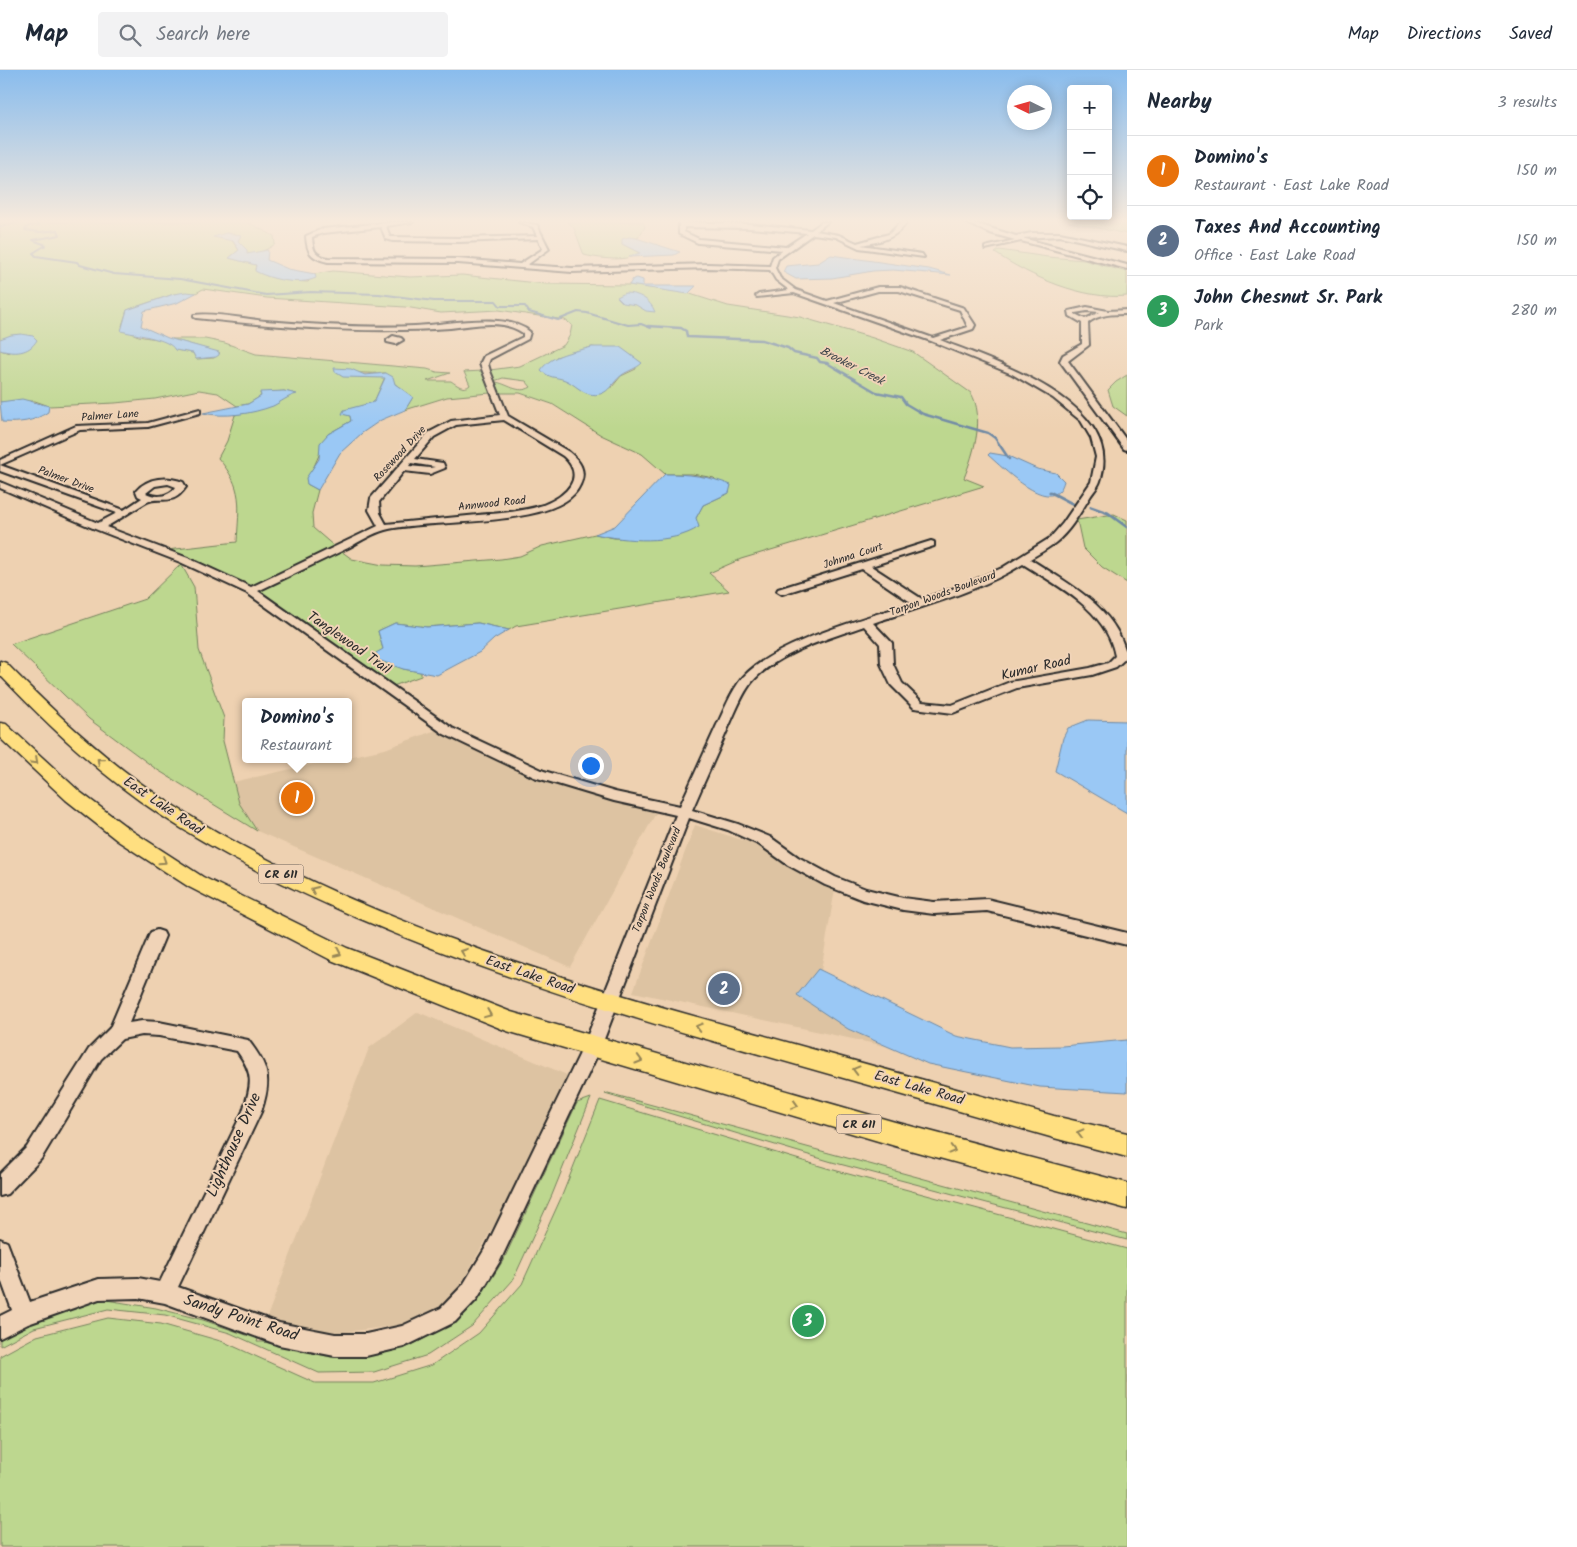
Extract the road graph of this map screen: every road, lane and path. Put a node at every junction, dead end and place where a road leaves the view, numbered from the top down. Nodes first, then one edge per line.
1 (794, 291) joint
2 (875, 291) edge
3 (910, 291) edge
4 (759, 296) dead end
5 (826, 303) junction
6 (1115, 312) junction
7 (1127, 312) edge
8 (196, 316) dead end
9 (1085, 322) junction
10 (304, 327) junction
11 (295, 334) dead end
12 (933, 340) junction
13 (196, 411) dead end
14 (504, 417) junction
15 (1127, 447) edge
16 (408, 460) junction
17 (0, 463) edge
18 (0, 468) edge
19 (401, 468) junction
20 (0, 485) edge
21 (148, 498) dead end
22 (125, 512) junction
23 (98, 527) junction
24 (383, 527) junction
25 (931, 544) dead end
26 (1024, 560) junction
27 (864, 566) junction
28 (251, 591) junction
29 (782, 591) dead end
30 (920, 604) junction
31 (866, 622) junction
32 (0, 666) edge
33 (0, 728) edge
34 (684, 812) junction
35 (157, 936) dead end
36 (1127, 939) edge
37 (609, 1002) junction
38 (117, 1033) junction
39 (592, 1047) junction
40 (1127, 1145) edge
41 (0, 1187) edge
42 (1127, 1196) edge
43 (0, 1249) edge
44 (165, 1293) junction
45 (24, 1315) junction
46 (0, 1327) edge

1 - 4 street
1 - 5 street, Tarpon Woods Boulevard
2 - 5 street
3 - 12 street
5 - 12 street, Tarpon Woods Boulevard
6 - 7 street
6 - 9 street
6 - 9 street
8 - 10 street
9 - 15 street
10 - 11 street
10 - 14 street
12 - 26 street, Tarpon Woods Boulevard
13 - 17 street, Palmer Lane
14 - 16 street, Rosewood Drive
14 - 24 street, Annwood Road
16 - 19 street, Rosewood Drive
16 - 19 street
18 - 22 street, Palmer Drive
19 - 24 street, Rosewood Drive
20 - 23 street, Tanglewood Trail
21 - 22 street
22 - 23 street
23 - 28 street, Tanglewood Trail
24 - 28 street, Annwood Road
25 - 27 street, Johnna Court
26 - 30 street, Tarpon Woods Boulevard
26 - 31 street, Kumar Road
27 - 29 street, Johnna Court
27 - 30 street
28 - 34 street, Tanglewood Trail
30 - 31 street, Tarpon Woods Boulevard
31 - 34 street, Tarpon Woods Boulevard
37 -> 32 main road, East Lake Road / CR 611
33 -> 39 main road, CR 611
34 - 36 street, Tanglewood Trail
34 - 37 street, Tarpon Woods Boulevard
35 - 38 street
37 - 39 street, Tarpon Woods Boulevard
40 -> 37 main road, East Lake Road / CR 611
38 - 41 street
38 - 44 street, Lighthouse Drive
39 -> 42 main road, CR 611
39 - 44 street, Sandy Point Road
43 - 45 street
44 - 45 street, Sandy Point Road
45 - 46 street, Sandy Point Road

